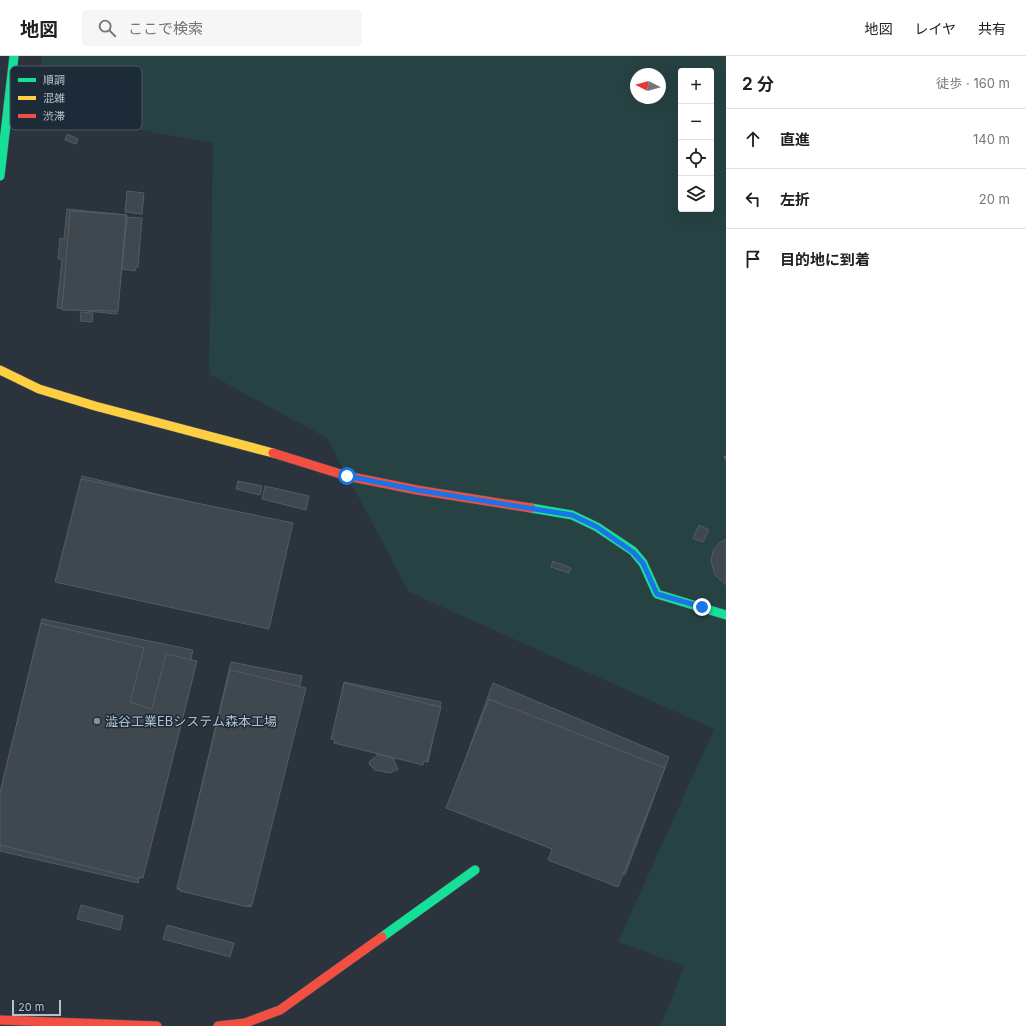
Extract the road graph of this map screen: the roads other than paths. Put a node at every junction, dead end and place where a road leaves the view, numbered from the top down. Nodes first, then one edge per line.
1 (14, 56) edge
2 (13, 66) edge
3 (10, 90) edge
4 (0, 176) edge
5 (0, 370) edge
6 (726, 615) edge
7 (475, 870) dead end
8 (0, 1020) edge
9 (157, 1026) edge
10 (218, 1026) edge

1 - 2 street
3 - 4 street
5 - 6 street
7 - 10 street
8 - 9 street

